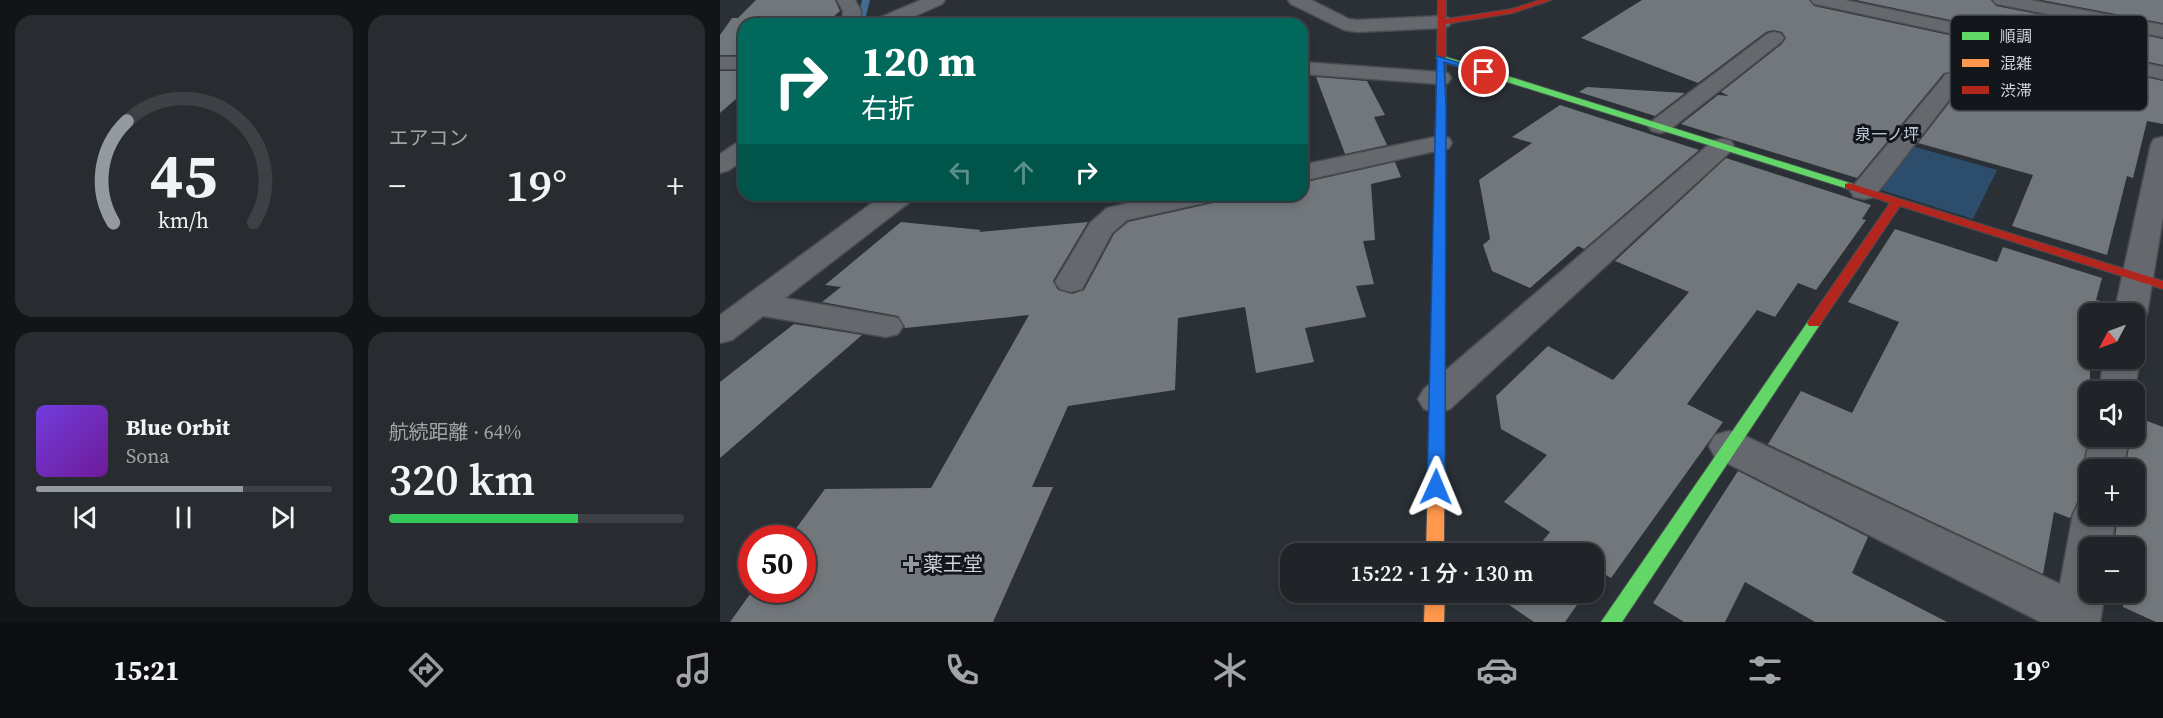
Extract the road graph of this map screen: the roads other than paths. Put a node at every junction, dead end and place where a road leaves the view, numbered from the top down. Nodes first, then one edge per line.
1 (846, 0) edge
2 (936, 0) edge
3 (1298, 0) edge
4 (1442, 0) edge
5 (1547, 0) edge
6 (1820, 0) edge
7 (2002, 0) edge
8 (2080, 15) edge
9 (851, 18) edge
10 (895, 18) edge
11 (1442, 22) junction
12 (1950, 27) edge
13 (2148, 28) edge
14 (2163, 31) edge
15 (1774, 38) dead end
16 (720, 63) edge
17 (738, 63) edge
18 (1308, 68) edge
19 (1440, 68) junction
20 (2148, 69) edge
21 (2163, 72) edge
22 (1950, 84) edge
23 (1660, 126) junction
24 (1440, 143) junction
25 (2163, 144) edge
26 (1722, 146) junction
27 (738, 153) edge
28 (720, 165) edge
29 (1308, 172) edge
30 (1864, 191) junction
31 (893, 201) edge
32 (1176, 201) edge
33 (1898, 201) junction
34 (2150, 281) edge
35 (1071, 282) dead end
36 (2137, 303) edge
37 (756, 304) junction
38 (886, 326) dead end
39 (720, 332) edge
40 (1437, 399) junction
41 (1729, 447) junction
42 (2093, 525) edge
43 (1435, 543) edge
44 (1435, 603) edge
45 (2077, 619) edge
46 (1434, 622) edge
47 (1611, 622) edge

1 - 9 street
2 - 10 street
3 - 11 street
4 - 11 street
5 - 11 street
6 - 12 street
7 - 8 street
11 - 19 street
13 - 14 street
15 - 23 street
16 - 17 street
18 - 19 street
19 - 23 street
19 - 24 street
20 - 21 street
22 - 30 street
23 - 26 street
24 - 29 street
24 - 40 street
25 - 34 street
26 - 30 street
26 - 40 street
27 - 28 street
30 - 33 street
31 - 37 street
32 - 35 street
33 - 34 street
33 - 41 street
34 - 36 street
37 - 38 street
37 - 39 street
40 - 43 street
41 - 45 street
41 - 47 street
42 - 45 street
44 - 46 street

